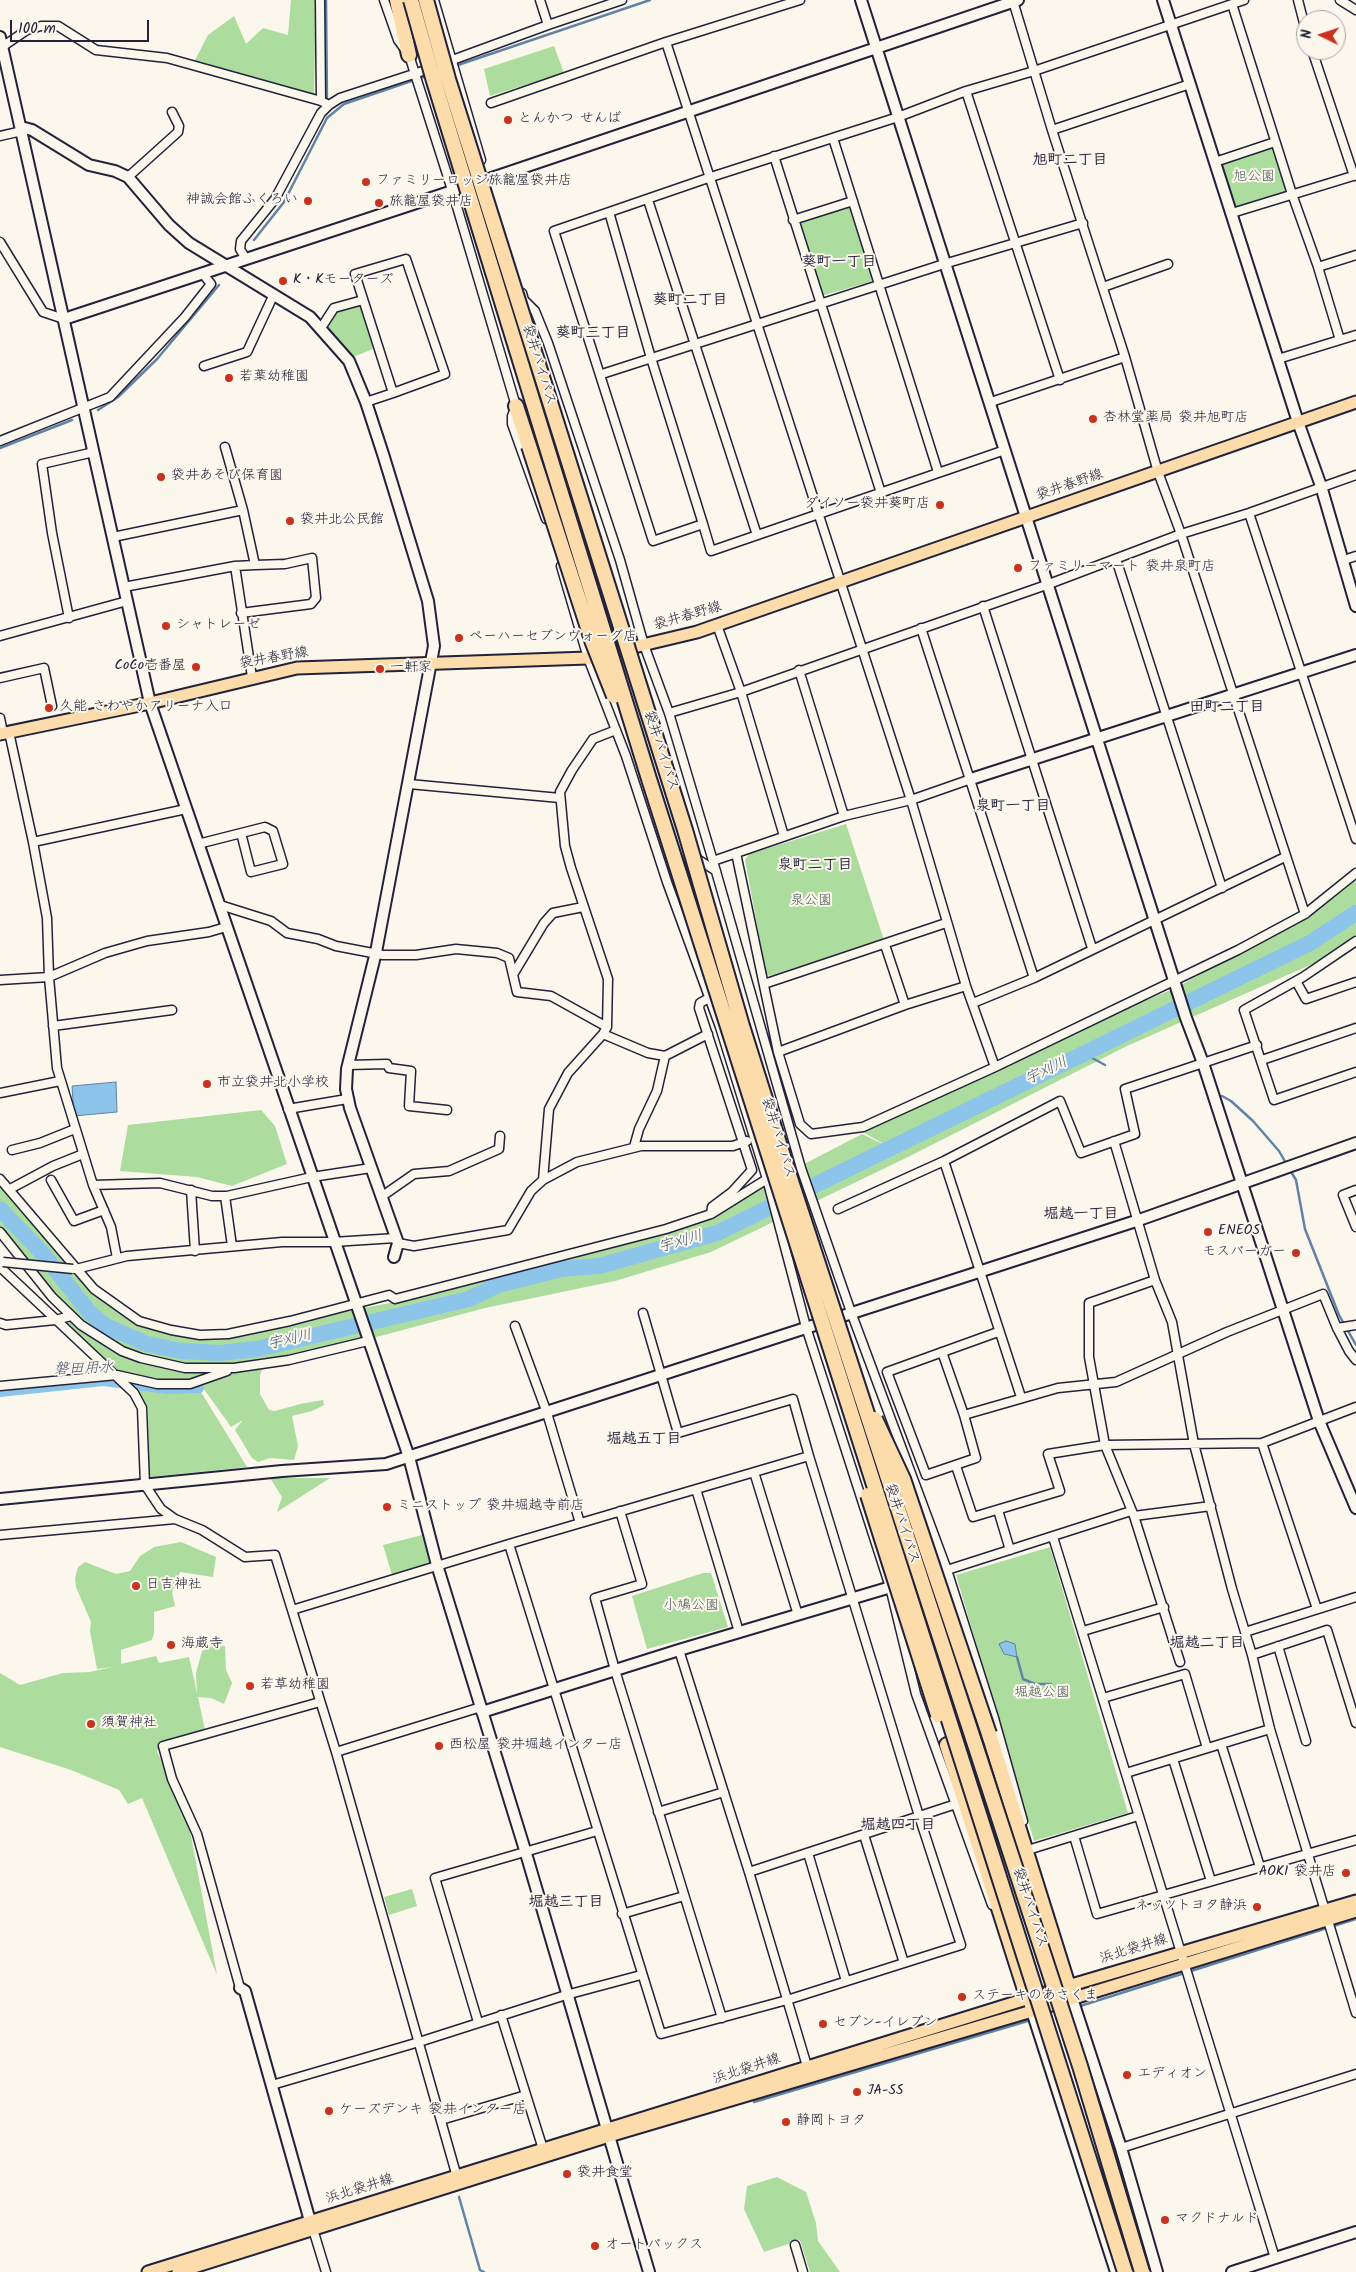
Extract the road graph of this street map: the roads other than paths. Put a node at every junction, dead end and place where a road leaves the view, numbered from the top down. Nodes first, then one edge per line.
1 (320, 0) edge
2 (384, 0) edge
3 (397, 0) edge
4 (411, 0) edge
5 (426, 0) edge
6 (434, 0) edge
7 (540, 0) edge
8 (622, 0) edge
9 (800, 0) edge
10 (861, 0) edge
11 (1163, 0) edge
12 (1244, 0) edge
13 (1340, 0) edge
14 (1016, 1) edge
15 (1232, 4) junction
16 (1356, 10) edge
17 (548, 25) junction
18 (1170, 25) junction
19 (1, 42) edge
20 (666, 42) junction
21 (876, 48) junction
22 (409, 55) junction
23 (1315, 60) edge
24 (452, 61) junction
25 (1034, 71) junction
26 (415, 74) junction
27 (1190, 84) junction
28 (966, 91) junction
29 (321, 100) junction
30 (491, 103) dead end
31 (329, 104) junction
32 (689, 110) junction
33 (172, 112) dead end
34 (898, 117) junction
35 (21, 129) junction
36 (1052, 130) junction
37 (0, 136) edge
38 (833, 138) junction
39 (1275, 142) junction
40 (774, 156) junction
41 (1215, 162) junction
42 (1355, 175) edge
43 (128, 177) junction
44 (710, 177) junction
45 (486, 180) junction
46 (452, 190) junction
47 (1292, 194) junction
48 (648, 200) junction
49 (853, 201) junction
50 (608, 212) junction
51 (1232, 213) junction
52 (793, 220) junction
53 (1083, 223) junction
54 (0, 242) edge
55 (1015, 242) junction
56 (1356, 255) edge
57 (246, 259) junction
58 (944, 264) junction
59 (1168, 264) dead end
60 (226, 266) junction
61 (1318, 266) junction
62 (203, 274) junction
63 (878, 286) junction
64 (1103, 287) junction
65 (274, 294) junction
66 (363, 300) junction
67 (524, 300) junction
68 (820, 304) junction
69 (64, 319) junction
70 (757, 326) junction
71 (321, 328) junction
72 (1356, 335) edge
73 (1340, 340) junction
74 (696, 343) junction
75 (1125, 357) junction
76 (651, 358) junction
77 (1278, 359) junction
78 (204, 366) dead end
79 (602, 374) junction
80 (1060, 380) junction
81 (393, 393) junction
82 (366, 402) junction
83 (991, 402) junction
84 (1356, 402) edge
85 (516, 406) junction
86 (84, 408) junction
87 (1298, 422) junction
88 (0, 441) edge
89 (225, 447) dead end
90 (1005, 450) junction
91 (94, 452) junction
92 (938, 472) junction
93 (1158, 472) junction
94 (1356, 474) edge
95 (1321, 486) junction
96 (881, 493) junction
97 (243, 510) junction
98 (1249, 513) junction
99 (820, 514) junction
100 (1027, 517) junction
101 (703, 524) junction
102 (1181, 534) junction
103 (757, 535) junction
104 (113, 537) junction
105 (1356, 556) edge
106 (1116, 559) junction
107 (1344, 560) junction
108 (255, 565) junction
109 (235, 566) junction
110 (841, 581) junction
111 (1049, 584) junction
112 (124, 587) junction
113 (127, 601) junction
114 (983, 606) junction
115 (1356, 606) edge
116 (241, 613) junction
117 (69, 618) junction
118 (717, 625) junction
119 (921, 628) junction
120 (0, 636) edge
121 (644, 645) junction
122 (862, 649) junction
123 (1356, 655) edge
124 (588, 658) junction
125 (432, 662) junction
126 (799, 670) junction
127 (1302, 672) junction
128 (252, 677) junction
129 (0, 678) edge
130 (741, 692) junction
131 (1232, 695) junction
132 (150, 702) junction
133 (52, 706) dead end
134 (669, 713) junction
135 (1166, 715) junction
136 (0, 718) edge
137 (616, 730) junction
138 (4, 733) edge
139 (1097, 739) junction
140 (1030, 759) junction
141 (649, 779) junction
142 (971, 779) junction
143 (409, 784) junction
144 (560, 798) junction
145 (911, 800) junction
146 (186, 809) junction
147 (844, 816) junction
148 (686, 830) junction
149 (241, 833) junction
150 (784, 836) junction
151 (1356, 839) edge
152 (34, 842) junction
153 (198, 844) junction
154 (736, 853) junction
155 (1285, 858) junction
156 (699, 860) dead end
157 (713, 861) junction
158 (672, 868) dead end
159 (716, 871) junction
160 (1356, 873) edge
161 (668, 882) junction
162 (1222, 888) junction
163 (220, 905) junction
164 (582, 907) junction
165 (1305, 914) junction
166 (1154, 921) junction
167 (946, 923) junction
168 (226, 927) junction
169 (1356, 942) edge
170 (885, 945) junction
171 (1092, 948) junction
172 (376, 952) junction
173 (514, 973) junction
174 (49, 977) junction
175 (1034, 978) junction
176 (1174, 979) junction
177 (0, 980) edge
178 (1296, 981) junction
179 (1356, 982) edge
180 (764, 984) junction
181 (966, 986) junction
182 (709, 998) junction
183 (972, 1003) junction
184 (905, 1005) junction
185 (172, 1010) dead end
186 (53, 1026) junction
187 (1356, 1028) edge
188 (605, 1031) junction
189 (708, 1034) junction
190 (1257, 1045) junction
191 (778, 1052) junction
192 (665, 1056) junction
193 (1262, 1060) junction
194 (1203, 1063) junction
195 (348, 1065) junction
196 (994, 1067) junction
197 (1356, 1072) edge
198 (60, 1081) junction
199 (0, 1093) edge
200 (347, 1099) junction
201 (288, 1109) junction
202 (447, 1110) dead end
203 (75, 1129) junction
204 (500, 1136) dead end
205 (745, 1141) junction
206 (1114, 1141) junction
207 (1356, 1143) edge
208 (634, 1147) junction
209 (12, 1150) dead end
210 (83, 1154) junction
211 (944, 1161) junction
212 (371, 1168) junction
213 (312, 1177) junction
214 (0, 1179) edge
215 (767, 1179) junction
216 (51, 1180) dead end
217 (543, 1180) junction
218 (1241, 1182) junction
219 (93, 1184) junction
220 (10, 1189) junction
221 (191, 1190) junction
222 (1356, 1190) edge
223 (225, 1196) junction
224 (381, 1197) junction
225 (838, 1209) dead end
226 (104, 1210) junction
227 (711, 1214) junction
228 (1139, 1220) junction
229 (1356, 1227) edge
230 (0, 1232) edge
231 (397, 1241) junction
232 (333, 1242) junction
233 (232, 1246) junction
234 (195, 1251) junction
235 (394, 1257) dead end
236 (117, 1258) junction
237 (1, 1263) edge
238 (76, 1269) junction
239 (979, 1270) junction
240 (1155, 1280) junction
241 (822, 1300) junction
242 (356, 1303) junction
243 (1282, 1310) junction
244 (851, 1312) junction
245 (643, 1313) dead end
246 (71, 1316) junction
247 (55, 1320) junction
248 (0, 1323) edge
249 (515, 1326) dead end
250 (806, 1327) junction
251 (1356, 1327) edge
252 (1337, 1328) junction
253 (998, 1332) junction
254 (368, 1339) junction
255 (942, 1352) junction
256 (1179, 1353) junction
257 (1356, 1360) edge
258 (234, 1368) junction
259 (117, 1375) junction
260 (659, 1375) junction
261 (0, 1386) edge
262 (1094, 1386) junction
263 (1021, 1397) junction
264 (1356, 1407) edge
265 (547, 1413) junction
266 (964, 1415) junction
267 (1319, 1421) junction
268 (1262, 1443) junction
269 (1105, 1444) junction
270 (1194, 1444) junction
271 (809, 1456) junction
272 (408, 1457) junction
273 (956, 1466) junction
274 (754, 1472) junction
275 (144, 1485) junction
276 (696, 1489) junction
277 (0, 1499) edge
278 (1211, 1506) junction
279 (1356, 1508) edge
280 (998, 1510) junction
281 (620, 1512) junction
282 (1133, 1514) junction
283 (175, 1519) junction
284 (580, 1523) junction
285 (0, 1535) edge
286 (1053, 1537) junction
287 (509, 1544) junction
288 (1010, 1550) junction
289 (437, 1565) junction
290 (948, 1570) junction
291 (890, 1587) junction
292 (1356, 1597) edge
293 (852, 1598) junction
294 (1164, 1607) junction
295 (1317, 1609) junction
296 (292, 1610) junction
297 (798, 1614) junction
298 (1083, 1631) junction
299 (739, 1632) junction
300 (1245, 1632) junction
301 (1278, 1646) junction
302 (680, 1650) junction
303 (1252, 1654) junction
304 (1180, 1662) dead end
305 (615, 1670) junction
306 (554, 1690) junction
307 (1103, 1698) junction
308 (320, 1702) junction
309 (481, 1710) junction
310 (1356, 1723) edge
311 (1270, 1729) junction
312 (1306, 1741) dead end
313 (1221, 1744) junction
314 (1207, 1748) junction
315 (336, 1752) junction
316 (1173, 1758) junction
317 (1126, 1773) junction
318 (724, 1792) junction
319 (956, 1804) junction
320 (658, 1812) junction
321 (920, 1816) junction
322 (1138, 1816) junction
323 (596, 1831) junction
324 (864, 1835) junction
325 (1074, 1836) junction
326 (1356, 1840) edge
327 (1031, 1849) junction
328 (525, 1850) junction
329 (1309, 1852) junction
330 (808, 1853) junction
331 (1260, 1867) junction
332 (749, 1872) junction
333 (1211, 1881) junction
334 (1036, 1882) junction
335 (1163, 1895) junction
336 (684, 1896) junction
337 (1356, 1901) edge
338 (1356, 1911) edge
339 (622, 1914) junction
340 (1327, 1915) junction
341 (1012, 1948) junction
342 (1181, 1952) junction
343 (904, 1963) junction
344 (1185, 1963) junction
345 (641, 1976) junction
346 (846, 1981) junction
347 (240, 1988) joint
348 (1070, 1992) junction
349 (566, 1995) junction
350 (787, 2000) junction
351 (1030, 2005) junction
352 (1356, 2013) edge
353 (501, 2015) junction
354 (722, 2018) junction
355 (478, 2022) junction
356 (419, 2042) junction
357 (807, 2066) junction
358 (1356, 2074) edge
359 (272, 2085) junction
360 (526, 2095) junction
361 (1230, 2112) junction
362 (441, 2120) junction
363 (608, 2132) junction
364 (1121, 2148) junction
365 (543, 2149) junction
366 (457, 2176) junction
367 (312, 2226) junction
368 (1356, 2232) edge
369 (795, 2245) dead end
370 (1275, 2258) junction
371 (148, 2272) edge
372 (178, 2272) edge
373 (326, 2272) edge
374 (649, 2272) edge
375 (803, 2272) edge
376 (1116, 2272) edge
377 (1125, 2272) edge
378 (1142, 2272) edge
379 (1157, 2272) edge
380 (1232, 2272) edge

1 - 29 street
2 - 22 street
3 - 22 highway
4 - 141 highway, 袋井バイパス, bridge
5 - 148 highway, 袋井バイパス, bridge
6 - 24 street
7 - 17 street
8 - 17 street
9 - 20 street
10 - 21 street
11 - 18 street
12 - 15 street
13 - 16 street
14 - 21 street
14 - 25 street
15 - 18 street
15 - 39 street
17 - 24 street
18 - 25 street
18 - 27 street
19 - 29 street
19 - 35 street
20 - 30 street
20 - 32 street
21 - 32 street
21 - 34 street
22 - 26 street
23 - 42 street
24 - 26 street
24 - 45 street
25 - 28 street
25 - 36 street
26 - 31 street
26 - 46 street
27 - 36 street
27 - 41 street
28 - 34 street
28 - 55 street
29 - 31 street
31 - 57 street
32 - 44 street
32 - 45 street
33 - 43 street
34 - 38 street
34 - 58 street
35 - 37 street
35 - 43 street
35 - 69 street
36 - 53 street
38 - 40 street
38 - 49 street
39 - 41 street
39 - 47 street
40 - 44 street
40 - 52 street
41 - 51 street
42 - 47 street
43 - 60 street
44 - 48 street
44 - 70 street
45 - 46 street
45 - 67 street
46 - 57 street
46 - 85 street
47 - 51 street
47 - 61 street
48 - 50 street
48 - 74 street
49 - 52 street
49 - 63 street
50 - 76 street
50 - 79 street
51 - 77 street
52 - 68 street
53 - 55 street
53 - 64 street
54 - 69 street
55 - 58 street
55 - 80 street
56 - 61 street
57 - 60 street
58 - 63 street
58 - 83 street
59 - 64 street
60 - 62 street
60 - 65 street
61 - 73 street
62 - 69 street
62 - 86 street
63 - 68 street
63 - 92 street
64 - 75 street
65 - 71 street
65 - 78 street
66 - 71 street
66 - 81 street
66 - 81 street
67 - 121 street
67 - 148 highway, bridge
68 - 70 street
68 - 96 street
69 - 86 street
70 - 74 street
70 - 99 street
71 - 82 street
72 - 73 street
73 - 77 street
74 - 76 street
74 - 103 street
75 - 80 street
75 - 93 street
76 - 79 street
76 - 101 street
77 - 87 street
79 - 101 street
80 - 83 street
81 - 82 street
82 - 125 street
83 - 90 street
84 - 87 main road, 袋井春野線
85 - 124 street
85 - 141 highway, bridge
86 - 88 street
86 - 91 street
87 - 93 main road, 袋井春野線
87 - 95 street
89 - 97 street
90 - 92 street
90 - 100 street
91 - 104 street
91 - 117 street
92 - 96 street
93 - 100 main road, 袋井春野線
93 - 102 street
94 - 95 street
95 - 98 street
95 - 107 street
96 - 99 street
97 - 104 street
97 - 108 street
98 - 102 street
98 - 127 street
99 - 103 street
99 - 110 street
100 - 110 main road, 袋井春野線
100 - 111 street
101 - 103 street
102 - 106 street
102 - 131 street
104 - 112 street
105 - 107 street
106 - 111 street
106 - 135 street
107 - 115 street
108 - 109 street
108 - 116 street
109 - 112 street
109 - 116 street
110 - 118 main road, 袋井春野線
110 - 122 street
111 - 114 street
111 - 139 street
112 - 113 street
113 - 117 street
113 - 132 street
114 - 119 street
114 - 140 street
116 - 128 street
117 - 120 street
118 - 121 main road, 袋井春野線
118 - 130 street
119 - 122 street
119 - 142 street
121 - 124 main road, 袋井春野線
121 - 134 street
122 - 126 street
122 - 145 street
123 - 127 street
124 - 125 main road, 袋井春野線
124 - 137 street
125 - 128 main road, 袋井春野線
125 - 143 street
126 - 130 street
126 - 147 street
127 - 131 street
127 - 151 street
128 - 132 main road, 袋井春野線
129 - 133 street
130 - 134 street
130 - 150 street
131 - 135 street
131 - 155 street
132 - 138 main road, 袋井春野線
132 - 146 street
134 - 157 street
135 - 139 street
135 - 162 street
136 - 138 street
137 - 144 street
137 - 161 street
138 - 152 street
139 - 140 street
139 - 166 street
140 - 142 street
140 - 171 street
141 - 241 highway, 袋井バイパス, bridge
142 - 145 street
142 - 175 street
143 - 144 street
143 - 172 street
144 - 164 street
145 - 147 street
145 - 167 street
146 - 152 street
146 - 153 street
147 - 150 street
148 - 241 highway, 袋井バイパス, bridge
149 - 149 street
149 - 153 street
150 - 154 street
152 - 174 street
153 - 163 street
154 - 157 street
154 - 180 street
155 - 162 street
155 - 165 street
156 - 159 street
157 - 159 street
158 - 161 street
159 - 244 street
160 - 165 street
161 - 182 street
162 - 166 street
163 - 168 street
163 - 172 street
164 - 173 street
164 - 188 street
165 - 176 street
166 - 171 street
166 - 176 street
167 - 170 street
167 - 181 street
168 - 174 street
168 - 201 street
169 - 178 street
170 - 180 street
170 - 184 street
171 - 175 street
172 - 173 street
172 - 195 street
173 - 188 street
174 - 177 street
174 - 186 street
175 - 183 street
176 - 194 street
176 - 196 street
178 - 179 street
178 - 190 street
180 - 191 street
181 - 183 street
181 - 184 street
182 - 189 street
182 - 215 street
183 - 196 street
184 - 191 street
185 - 186 street
186 - 198 street
187 - 193 street
188 - 192 street
188 - 217 street
189 - 192 street
189 - 205 street
190 - 193 street
190 - 194 street
191 - 196 street
192 - 208 street
193 - 197 street
194 - 206 street
194 - 218 street
195 - 200 street
195 - 202 street
198 - 199 street
198 - 203 street
200 - 201 street
200 - 212 street
201 - 213 street
203 - 209 street
203 - 210 street
204 - 224 street
205 - 208 street
205 - 227 street
206 - 211 street
206 - 228 street
207 - 218 street
208 - 217 street
210 - 219 street
210 - 220 street
211 - 225 street
211 - 239 street
212 - 213 street
212 - 224 street
213 - 223 street
213 - 232 street
214 - 220 street
215 - 227 street
215 - 250 street
216 - 226 street
217 - 231 street
218 - 228 street
218 - 243 street
219 - 221 street
219 - 226 street
220 - 238 street
221 - 223 street
221 - 234 street
222 - 229 street
223 - 233 street
224 - 231 street
226 - 236 street
227 - 242 street
228 - 239 street
228 - 240 street
230 - 246 street
231 - 232 street
231 - 235 street
232 - 233 street
232 - 242 street
233 - 234 street
234 - 236 street
236 - 238 street
237 - 238 street, bridge
237 - 247 street
238 - 242 street
239 - 244 street
239 - 253 street
240 - 256 street
240 - 262 street
241 - 334 highway, bridge
241 - 341 highway, bridge
241 - 377 highway, 袋井バイパス, bridge
241 - 378 highway, 袋井バイパス, bridge
242 - 254 street
243 - 252 street
243 - 256 street
243 - 267 street
244 - 250 street
244 - 290 street
245 - 260 street
246 - 247 street
246 - 258 street
247 - 248 street
247 - 259 street
249 - 265 street
250 - 260 street
250 - 291 street
251 - 252 street
252 - 257 street
253 - 255 street
253 - 263 street
254 - 258 street
254 - 272 street
255 - 266 street
255 - 273 street
256 - 262 street
256 - 270 street
258 - 259 street
259 - 261 street
259 - 275 street
260 - 265 street
260 - 271 street
262 - 263 street
262 - 269 street
263 - 266 street
264 - 267 street
265 - 272 street
265 - 284 street
266 - 273 street
267 - 268 street
267 - 279 street
268 - 270 street
268 - 295 street
269 - 270 street
269 - 280 street
269 - 282 street
270 - 278 street
271 - 274 street
271 - 293 street
272 - 275 street
272 - 289 street
273 - 280 street
274 - 276 street
274 - 297 street
275 - 277 street
275 - 283 street
276 - 281 street
276 - 299 street
278 - 282 street
278 - 300 street
280 - 288 street
281 - 284 street
281 - 305 street
282 - 286 street
282 - 294 street
283 - 285 street
283 - 296 street
284 - 287 street
286 - 288 street
286 - 298 street
287 - 289 street
287 - 306 street
288 - 290 street
289 - 296 street
289 - 309 street
290 - 291 street
290 - 327 street
291 - 293 street
291 - 319 street
292 - 295 street
293 - 297 street
293 - 321 street
294 - 298 street
294 - 304 street
295 - 300 street
296 - 308 street
297 - 299 street
298 - 307 street
299 - 302 street
300 - 303 street
301 - 303 street
301 - 310 street
301 - 312 street
302 - 305 street
302 - 318 street
303 - 311 street
305 - 306 street
305 - 320 street
306 - 309 street
306 - 323 street
307 - 314 street
307 - 317 street
308 - 315 street
308 - 347 street
309 - 315 street
309 - 328 street
311 - 313 street
311 - 329 street
313 - 314 street
313 - 331 street
314 - 316 street
315 - 356 street
316 - 317 street
316 - 333 street
317 - 322 street
318 - 320 street
318 - 332 street
319 - 321 street
319 - 341 street
320 - 336 street
321 - 324 street
321 - 343 street
322 - 325 street
322 - 335 street
323 - 328 street
323 - 339 street
324 - 330 street
324 - 343 street
325 - 327 street
325 - 335 street
326 - 329 street
327 - 334 street
328 - 349 street
328 - 355 street
329 - 331 street
329 - 340 street
330 - 332 street
330 - 346 street
331 - 333 street
332 - 350 street
333 - 335 street
334 - 348 highway
335 - 342 street
336 - 339 street
336 - 354 street
337 - 340 main road, 浜北袋井線
338 - 340 main road, 浜北袋井線
339 - 345 street
340 - 342 main road, 浜北袋井線
340 - 344 main road, 浜北袋井線
340 - 352 street
341 - 351 highway
342 - 344 street
342 - 348 main road, 浜北袋井線
343 - 346 street
344 - 348 main road, 浜北袋井線
344 - 361 street
345 - 349 street
345 - 354 street
346 - 350 street
347 - 359 street
348 - 351 main road, 浜北袋井線
348 - 364 street
349 - 353 street
349 - 363 street
350 - 354 street
350 - 357 street
351 - 357 main road, 浜北袋井線
351 - 363 main road, 浜北袋井線
351 - 376 street
353 - 355 street
353 - 360 street
355 - 356 street
356 - 359 street
356 - 362 street
357 - 363 main road, 浜北袋井線
358 - 361 street
359 - 367 street
360 - 362 street
360 - 365 street
361 - 364 street
361 - 370 street
362 - 366 street
363 - 365 main road, 浜北袋井線
363 - 367 main road, 浜北袋井線
363 - 374 street
364 - 379 street
365 - 366 main road, 浜北袋井線
366 - 367 main road, 浜北袋井線
367 - 371 main road, 浜北袋井線
367 - 372 main road, 浜北袋井線
367 - 373 street
368 - 370 street
369 - 375 street
370 - 380 street

